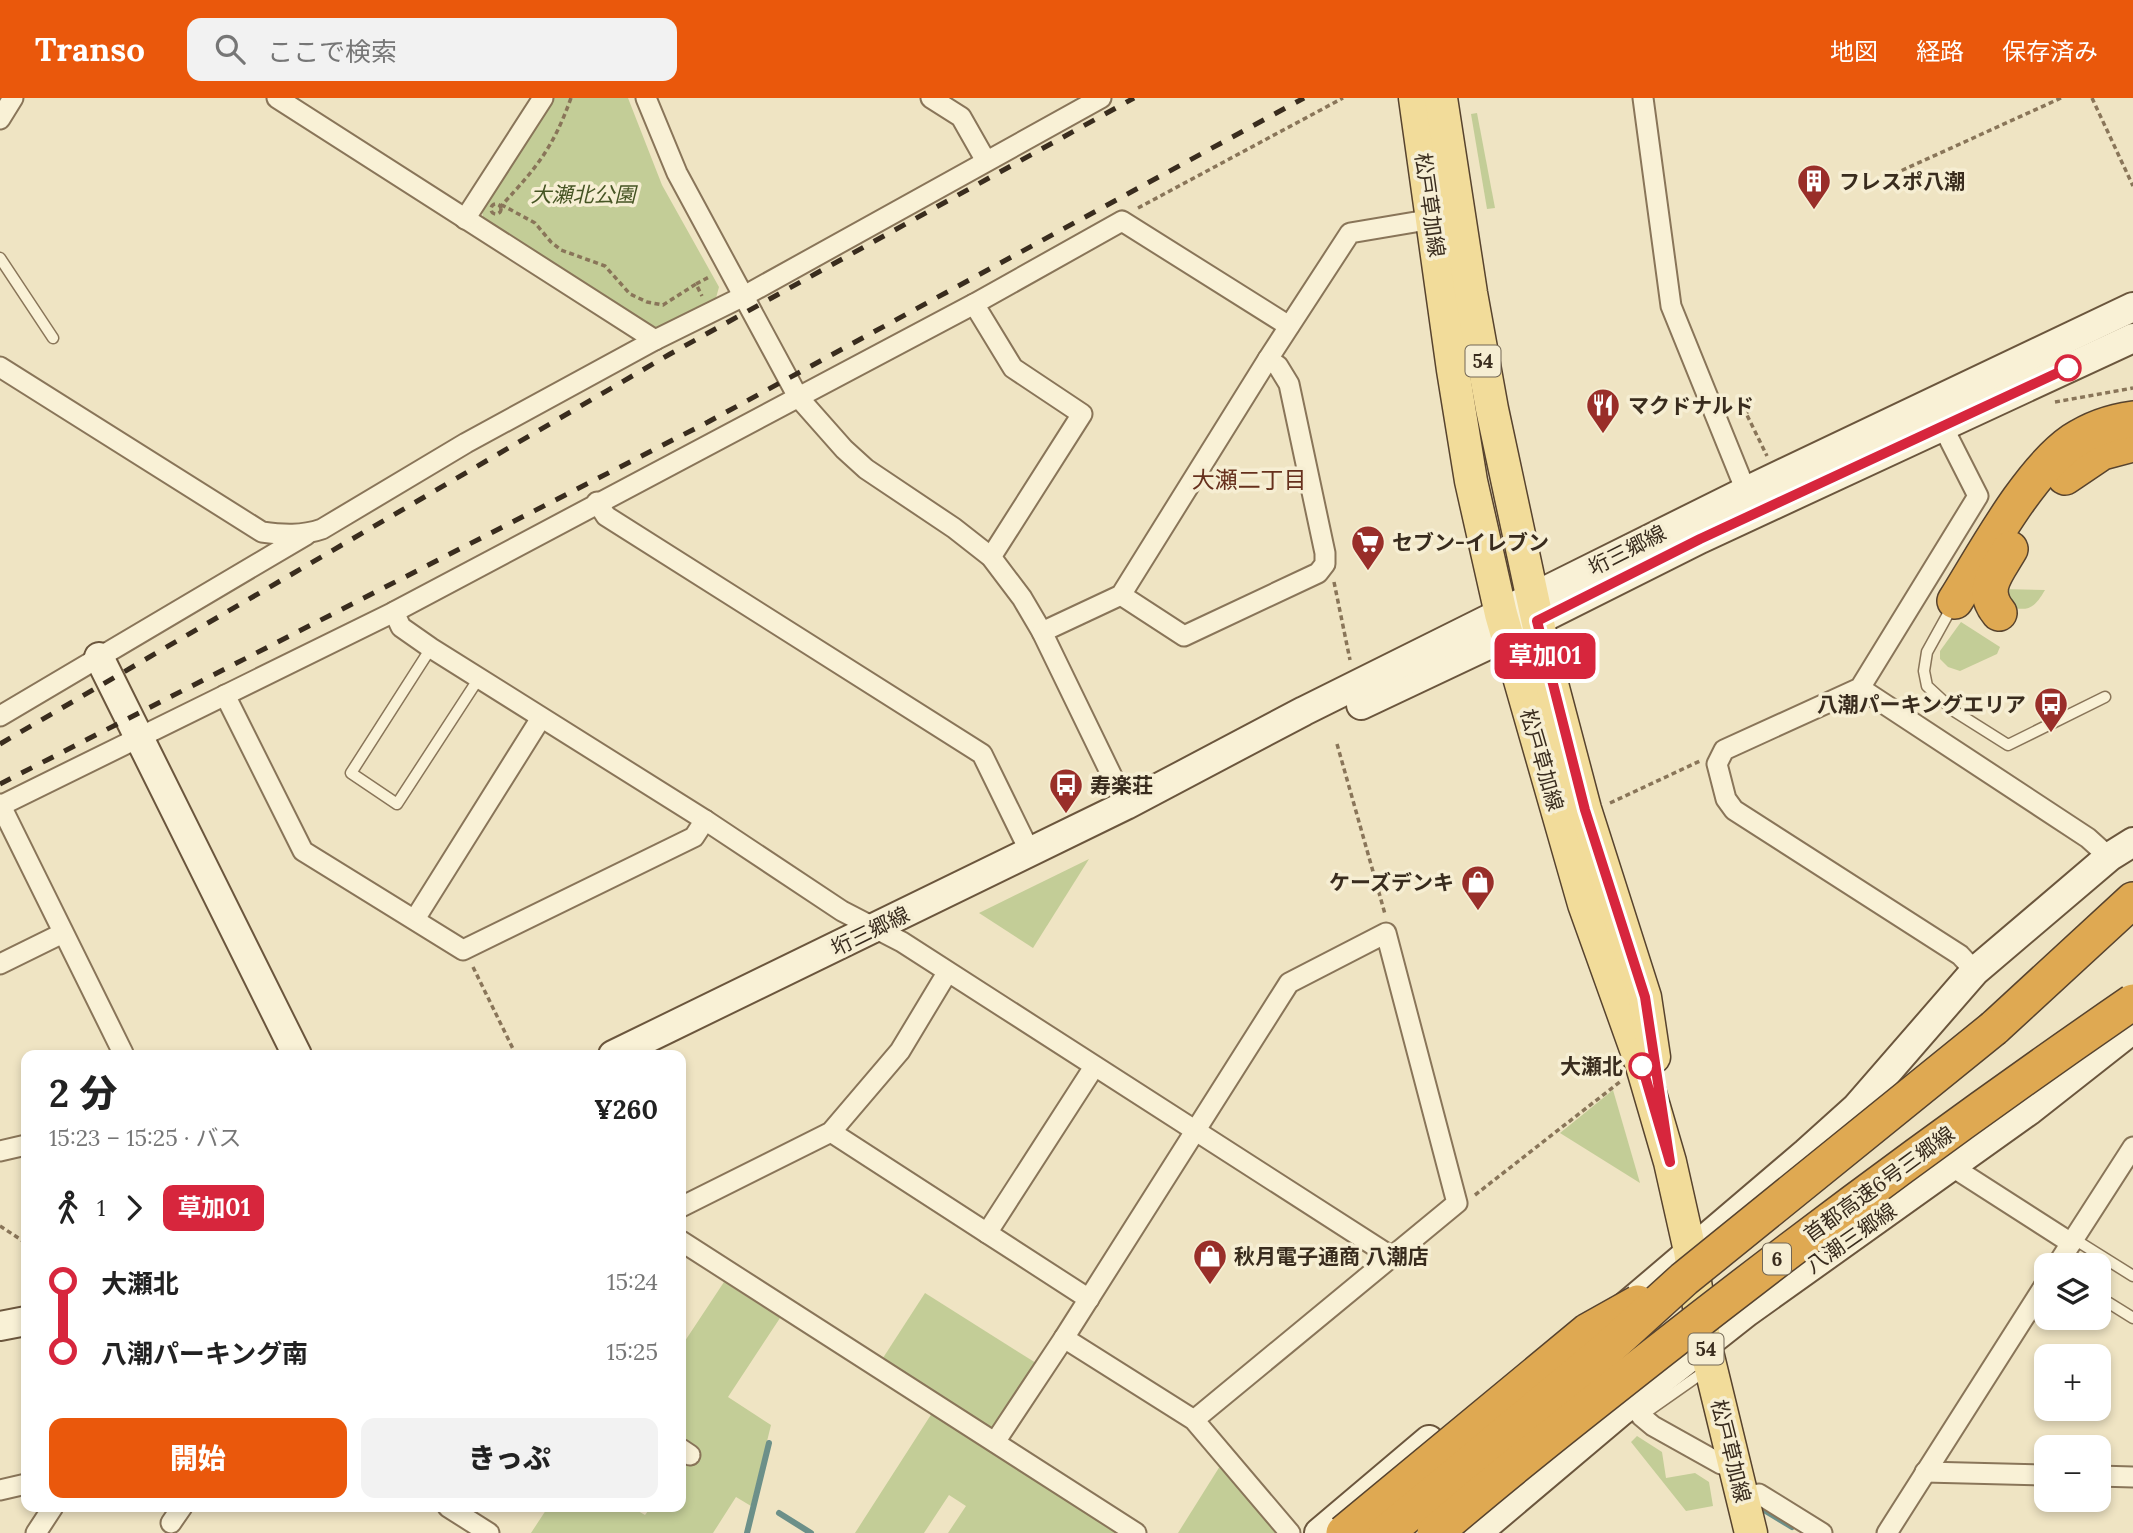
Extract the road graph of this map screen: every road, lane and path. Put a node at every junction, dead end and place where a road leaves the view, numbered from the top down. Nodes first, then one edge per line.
1 (13, 98) edge
2 (277, 98) edge
3 (543, 98) edge
4 (571, 98) edge
5 (646, 98) edge
6 (931, 98) edge
7 (1101, 98) edge
8 (1343, 98) edge
9 (1415, 98) edge
10 (1441, 98) edge
11 (1643, 98) edge
12 (2061, 98) edge
13 (2092, 98) edge
14 (0, 119) edge
15 (986, 161) junction
16 (1894, 174) dead end
17 (2133, 186) edge
18 (466, 219) junction
19 (1433, 219) junction
20 (1122, 221) junction
21 (0, 258) edge
22 (716, 274) dead end
23 (696, 285) junction
24 (744, 296) junction
25 (704, 300) dead end
26 (974, 304) junction
27 (2133, 307) edge
28 (1289, 326) junction
29 (52, 338) dead end
30 (2133, 338) edge
31 (655, 340) junction
32 (1268, 359) junction
33 (0, 367) edge
34 (2133, 388) edge
35 (798, 397) junction
36 (2046, 404) dead end
37 (1751, 410) dead end
38 (2133, 419) edge
39 (1943, 427) junction
40 (2133, 444) edge
41 (1768, 457) dead end
42 (1746, 491) junction
43 (597, 502) junction
44 (309, 534) junction
45 (991, 557) junction
46 (1325, 564) junction
47 (1121, 596) junction
48 (1955, 601) joint
49 (1534, 610) junction
50 (394, 612) junction
51 (1999, 613) dead end
52 (1504, 625) junction
53 (1042, 632) junction
54 (432, 648) junction
55 (99, 657) junction
56 (1351, 666) dead end
57 (479, 678) junction
58 (1860, 688) junction
59 (225, 695) junction
60 (2105, 697) dead end
61 (0, 716) edge
62 (541, 718) junction
63 (140, 737) junction
64 (1337, 744) dead end
65 (1724, 750) junction
66 (1610, 803) dead end
67 (1126, 805) junction
68 (0, 806) edge
69 (705, 821) junction
70 (2133, 842) edge
71 (1030, 852) junction
72 (2109, 857) junction
73 (2133, 900) edge
74 (415, 919) junction
75 (878, 928) junction
76 (64, 933) junction
77 (1386, 933) junction
78 (2133, 933) edge
79 (464, 949) junction
80 (0, 964) edge
81 (1975, 971) junction
82 (947, 973) junction
83 (2133, 1002) edge
84 (2133, 1015) edge
85 (1994, 1028) junction
86 (2133, 1030) edge
87 (122, 1050) edge
88 (295, 1050) edge
89 (514, 1050) edge
90 (624, 1050) edge
91 (1094, 1066) junction
92 (1623, 1079) dead end
93 (831, 1132) junction
94 (1195, 1132) junction
95 (21, 1146) edge
96 (0, 1152) edge
97 (2132, 1152) edge
98 (1670, 1162) junction
99 (1951, 1167) junction
100 (1457, 1203) junction
101 (686, 1204) edge
102 (0, 1226) edge
103 (987, 1233) junction
104 (21, 1240) edge
105 (2073, 1241) junction
106 (686, 1244) edge
107 (2065, 1253) edge
108 (1392, 1257) junction
109 (1687, 1265) junction
110 (2133, 1276) edge
111 (1089, 1299) junction
112 (2034, 1302) edge
113 (2111, 1304) edge
114 (2133, 1318) edge
115 (21, 1322) edge
116 (0, 1326) edge
117 (1064, 1338) junction
118 (1569, 1355) junction
119 (1708, 1355) junction
120 (1641, 1416) joint
121 (1194, 1420) junction
122 (995, 1442) junction
123 (1735, 1461) junction
124 (1925, 1472) junction
125 (2034, 1475) edge
126 (2111, 1476) edge
127 (2133, 1476) edge
128 (21, 1485) edge
129 (0, 1490) edge
130 (1743, 1498) junction
131 (50, 1512) edge
132 (456, 1512) edge
133 (36, 1533) edge
134 (489, 1533) edge
135 (1136, 1533) edge
136 (1290, 1533) edge
137 (1319, 1533) edge
138 (1343, 1533) edge
139 (1365, 1533) edge
140 (1387, 1533) edge
141 (1435, 1533) edge
142 (1463, 1533) edge
143 (1477, 1533) edge
144 (1751, 1533) edge
145 (1822, 1533) edge
146 (1887, 1533) edge

1 - 14 street
2 - 18 street
3 - 18 street
4 - 23 path
5 - 24 street
6 - 15 street
7 - 15 street
8 - 20 path
9 - 19 main road, 松戸草加線 / 54
10 - 49 main road, 松戸草加線 / 54
11 - 42 street
12 - 16 path
13 - 17 path
15 - 24 street
18 - 31 street
19 - 28 street
19 - 52 main road, 松戸草加線 / 54
20 - 26 street
20 - 28 street
21 - 29 lane
22 - 23 path
23 - 25 path
24 - 31 street
24 - 35 street
26 - 35 street
26 - 45 street
27 - 42 street, 垳三郷線
28 - 32 street
30 - 39 street, 垳三郷線
31 - 44 street
32 - 46 street
32 - 47 street
33 - 44 street
34 - 36 path
35 - 43 street
35 - 45 street
37 - 41 path
38 - 48 highway
39 - 49 street, 垳三郷線
39 - 58 street
40 - 51 highway
42 - 49 street, 垳三郷線
43 - 50 street
43 - 71 street
44 - 55 street
45 - 53 street
46 - 47 street
46 - 56 path
47 - 53 street
48 - 60 lane
49 - 52 street, 垳三郷線
49 - 98 main road, 松戸草加線 / 54
50 - 54 street
50 - 59 street
52 - 67 street, 垳三郷線
52 - 98 main road, 松戸草加線 / 54
53 - 67 street
54 - 57 street
54 - 57 lane
55 - 61 street
55 - 63 street
57 - 62 street
58 - 65 street
58 - 72 street
59 - 63 street
59 - 74 street
62 - 69 street
62 - 74 street
63 - 68 street
63 - 88 street
64 - 77 path
65 - 66 path
65 - 81 street
67 - 71 street, 垳三郷線
68 - 76 street
69 - 75 street
69 - 79 street
70 - 72 street
71 - 75 street, 垳三郷線
72 - 81 street
73 - 85 highway, 首都高速6号三郷線 / 6
74 - 79 street
75 - 82 street
75 - 90 street, 垳三郷線
76 - 80 street
76 - 87 street
77 - 94 street
77 - 100 street
78 - 85 highway, 首都高速6号三郷線 / 6
79 - 89 path
81 - 109 street
82 - 91 street
82 - 93 street
83 - 141 highway, 首都高速6号三郷線 / 6, bridge
84 - 142 highway
85 - 109 highway, 首都高速6号三郷線 / 6, bridge
86 - 99 street, 八潮三郷線
91 - 94 street
91 - 103 street
92 - 100 path
93 - 101 street
93 - 103 street
94 - 108 street
94 - 111 street
95 - 96 street
97 - 105 street
98 - 109 main road, 松戸草加線 / 54
99 - 105 street
99 - 119 street, 八潮三郷線
100 - 108 street
102 - 104 path
103 - 111 street
105 - 107 street
105 - 110 lane
106 - 122 street
108 - 121 street
109 - 118 street
109 - 119 main road, 松戸草加線 / 54
109 - 138 highway, bridge
109 - 140 highway, 首都高速6号三郷線 / 6, bridge
111 - 117 street
112 - 124 street
113 - 114 lane
115 - 116 street
117 - 121 street
117 - 122 street
118 - 137 street
118 - 139 street
119 - 120 lane
119 - 123 main road, 松戸草加線 / 54
119 - 143 street, 八潮三郷線
120 - 123 street
121 - 136 street
122 - 135 street
123 - 130 main road, 松戸草加線 / 54
124 - 125 street
124 - 146 street
126 - 127 street
128 - 129 street
130 - 144 main road, 松戸草加線 / 54
130 - 145 street
131 - 133 street
132 - 134 street

